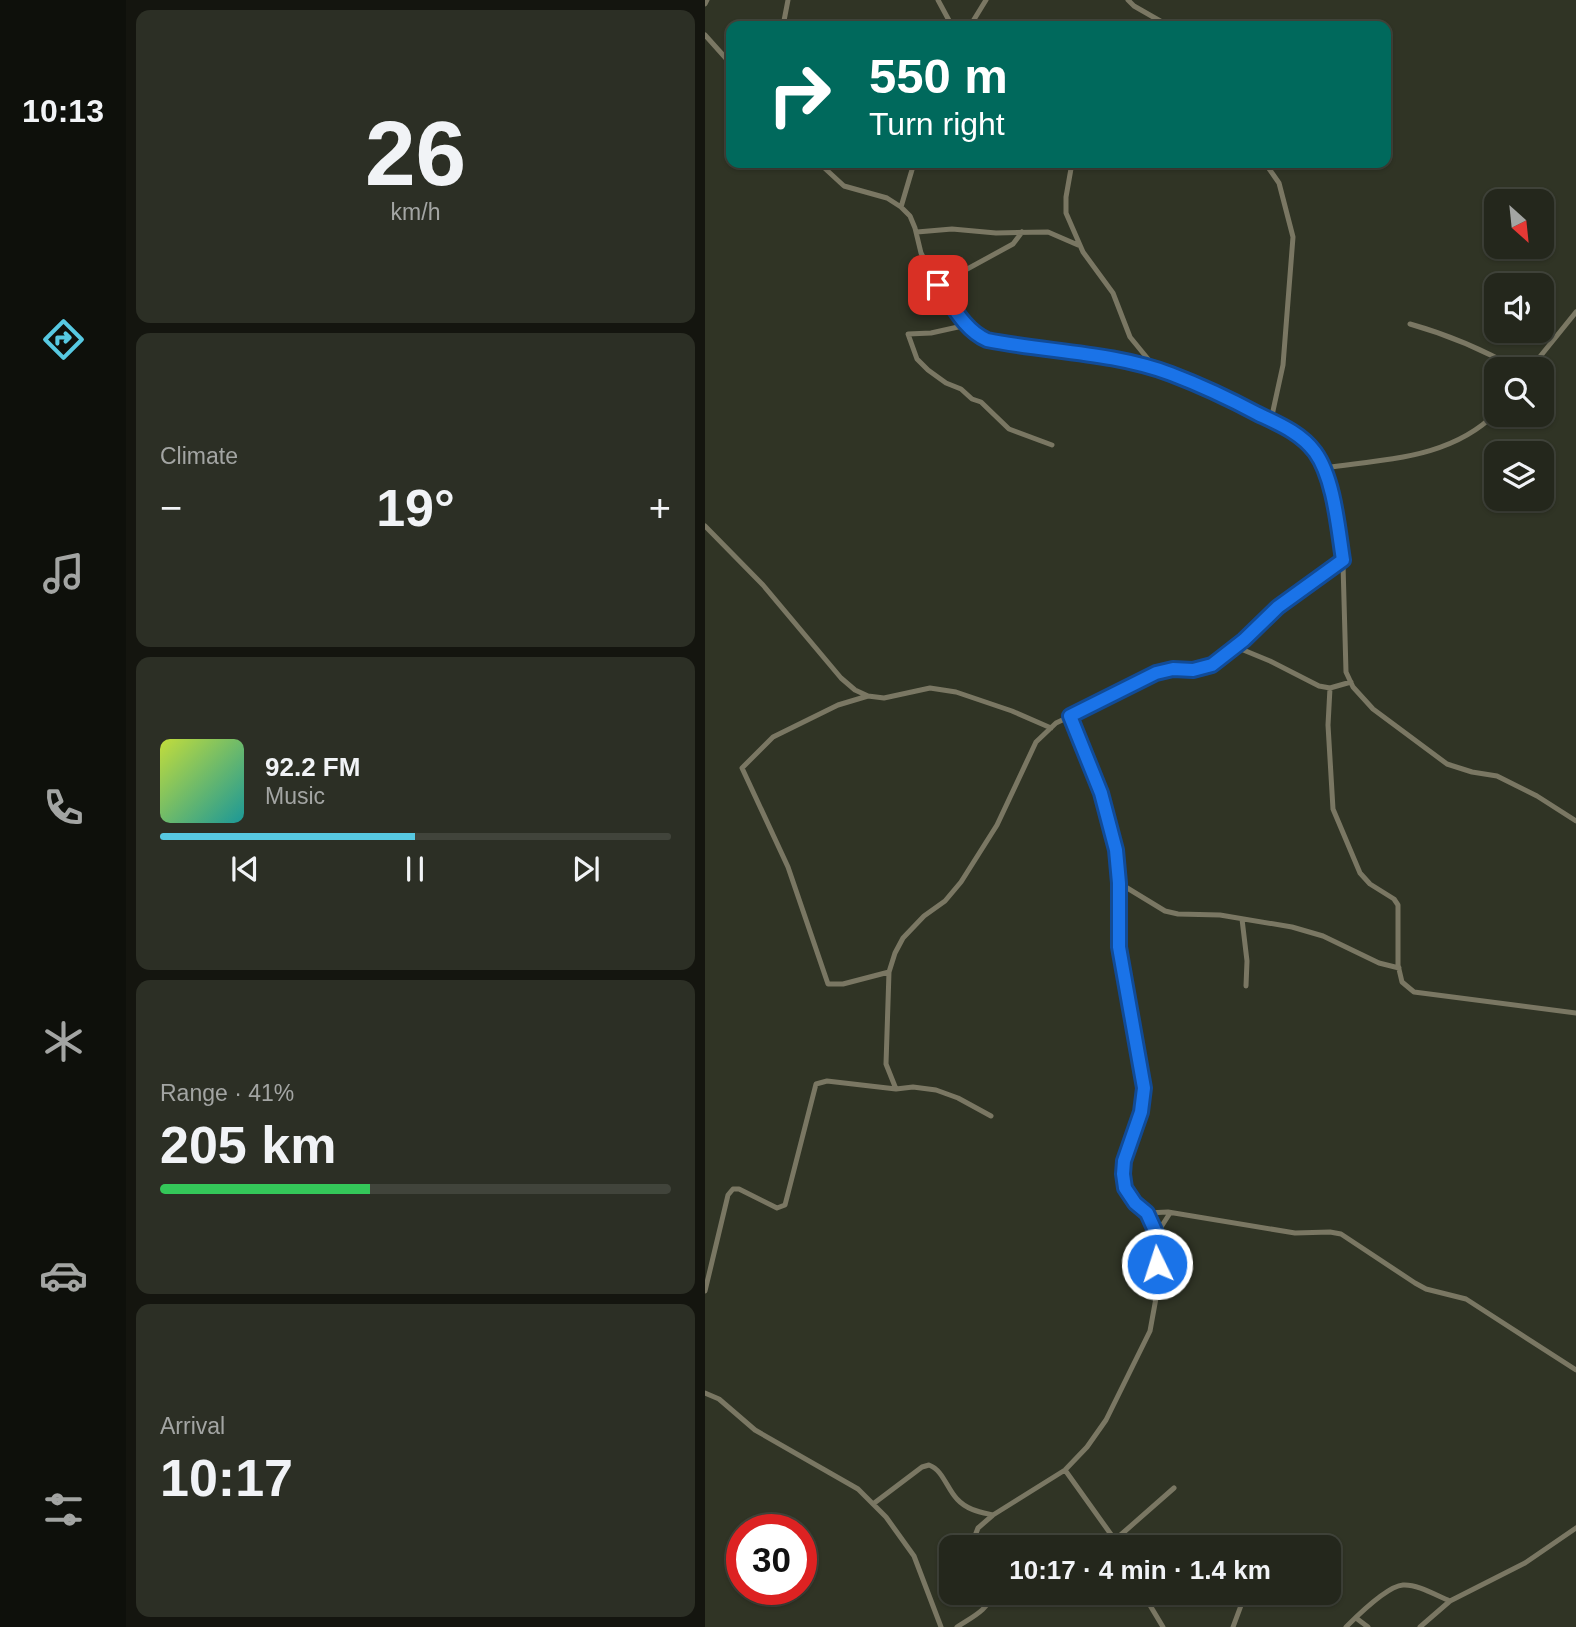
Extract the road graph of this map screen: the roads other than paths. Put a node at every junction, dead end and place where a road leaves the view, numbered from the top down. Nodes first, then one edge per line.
1 (788, 0) edge
2 (938, 0) edge
3 (986, 0) edge
4 (1128, 0) edge
5 (784, 21) edge
6 (949, 21) edge
7 (973, 21) edge
8 (1160, 21) edge
9 (705, 35) edge
10 (726, 58) edge
11 (824, 168) edge
12 (913, 168) edge
13 (1071, 168) edge
14 (1268, 168) edge
15 (901, 207) junction
16 (917, 232) junction
17 (1022, 232) junction
18 (1080, 246) junction
19 (938, 285) junction
20 (1576, 312) edge
21 (1410, 324) dead end
22 (967, 325) junction
23 (1496, 357) edge
24 (1540, 357) edge
25 (1157, 370) junction
26 (1270, 420) junction
27 (1484, 423) edge
28 (1052, 445) dead end
29 (1324, 468) junction
30 (705, 526) edge
31 (1343, 560) junction
32 (1236, 647) junction
33 (1351, 682) junction
34 (1330, 688) junction
35 (868, 696) junction
36 (1070, 716) junction
37 (1051, 728) junction
38 (1576, 821) edge
39 (1119, 883) junction
40 (1242, 919) junction
41 (1399, 968) junction
42 (889, 972) junction
43 (1246, 986) dead end
44 (1576, 1013) edge
45 (896, 1089) junction
46 (991, 1116) dead end
47 (1147, 1213) junction
48 (1170, 1213) junction
49 (1157, 1235) junction
50 (705, 1291) edge
51 (1576, 1370) edge
52 (705, 1394) edge
53 (1065, 1470) junction
54 (1174, 1488) dead end
55 (873, 1504) junction
56 (993, 1515) junction
57 (1576, 1528) edge
58 (976, 1535) edge
59 (1113, 1535) edge
60 (1121, 1535) edge
61 (1450, 1601) junction
62 (987, 1605) edge
63 (1150, 1605) edge
64 (1241, 1605) edge
65 (1356, 1618) junction
66 (941, 1627) edge
67 (956, 1627) edge
68 (1163, 1627) edge
69 (1233, 1627) edge
70 (1346, 1627) edge
71 (1368, 1627) edge
72 (1420, 1627) edge

1 - 5 street
2 - 6 street
3 - 7 street
4 - 8 street
9 - 10 street
11 - 15 street
12 - 15 street
13 - 18 street
14 - 26 street
15 - 16 street
16 - 17 street
16 - 19 street
17 - 18 street
17 - 19 street
18 - 25 street
19 - 22 street
20 - 24 street
21 - 23 street
22 - 25 street
22 - 28 street
25 - 26 street
26 - 29 street
27 - 29 street
29 - 31 street
30 - 35 street
31 - 32 street
31 - 33 street
32 - 34 street
32 - 36 street
33 - 34 street
33 - 38 street
34 - 41 street
35 - 37 street
35 - 42 street
36 - 37 street
36 - 39 street
37 - 42 street
39 - 40 street
39 - 47 street
40 - 41 street
40 - 43 street
41 - 44 street
42 - 45 street
45 - 46 street
45 - 50 street
47 - 48 street
47 - 49 street
48 - 49 street
48 - 51 street
49 - 53 street
52 - 55 street
53 - 56 street
53 - 59 street
54 - 60 street
55 - 56 street
55 - 66 street
56 - 58 street
57 - 61 street
61 - 65 street
61 - 72 street
62 - 67 street
63 - 68 street
64 - 69 street
65 - 70 street
65 - 71 street

